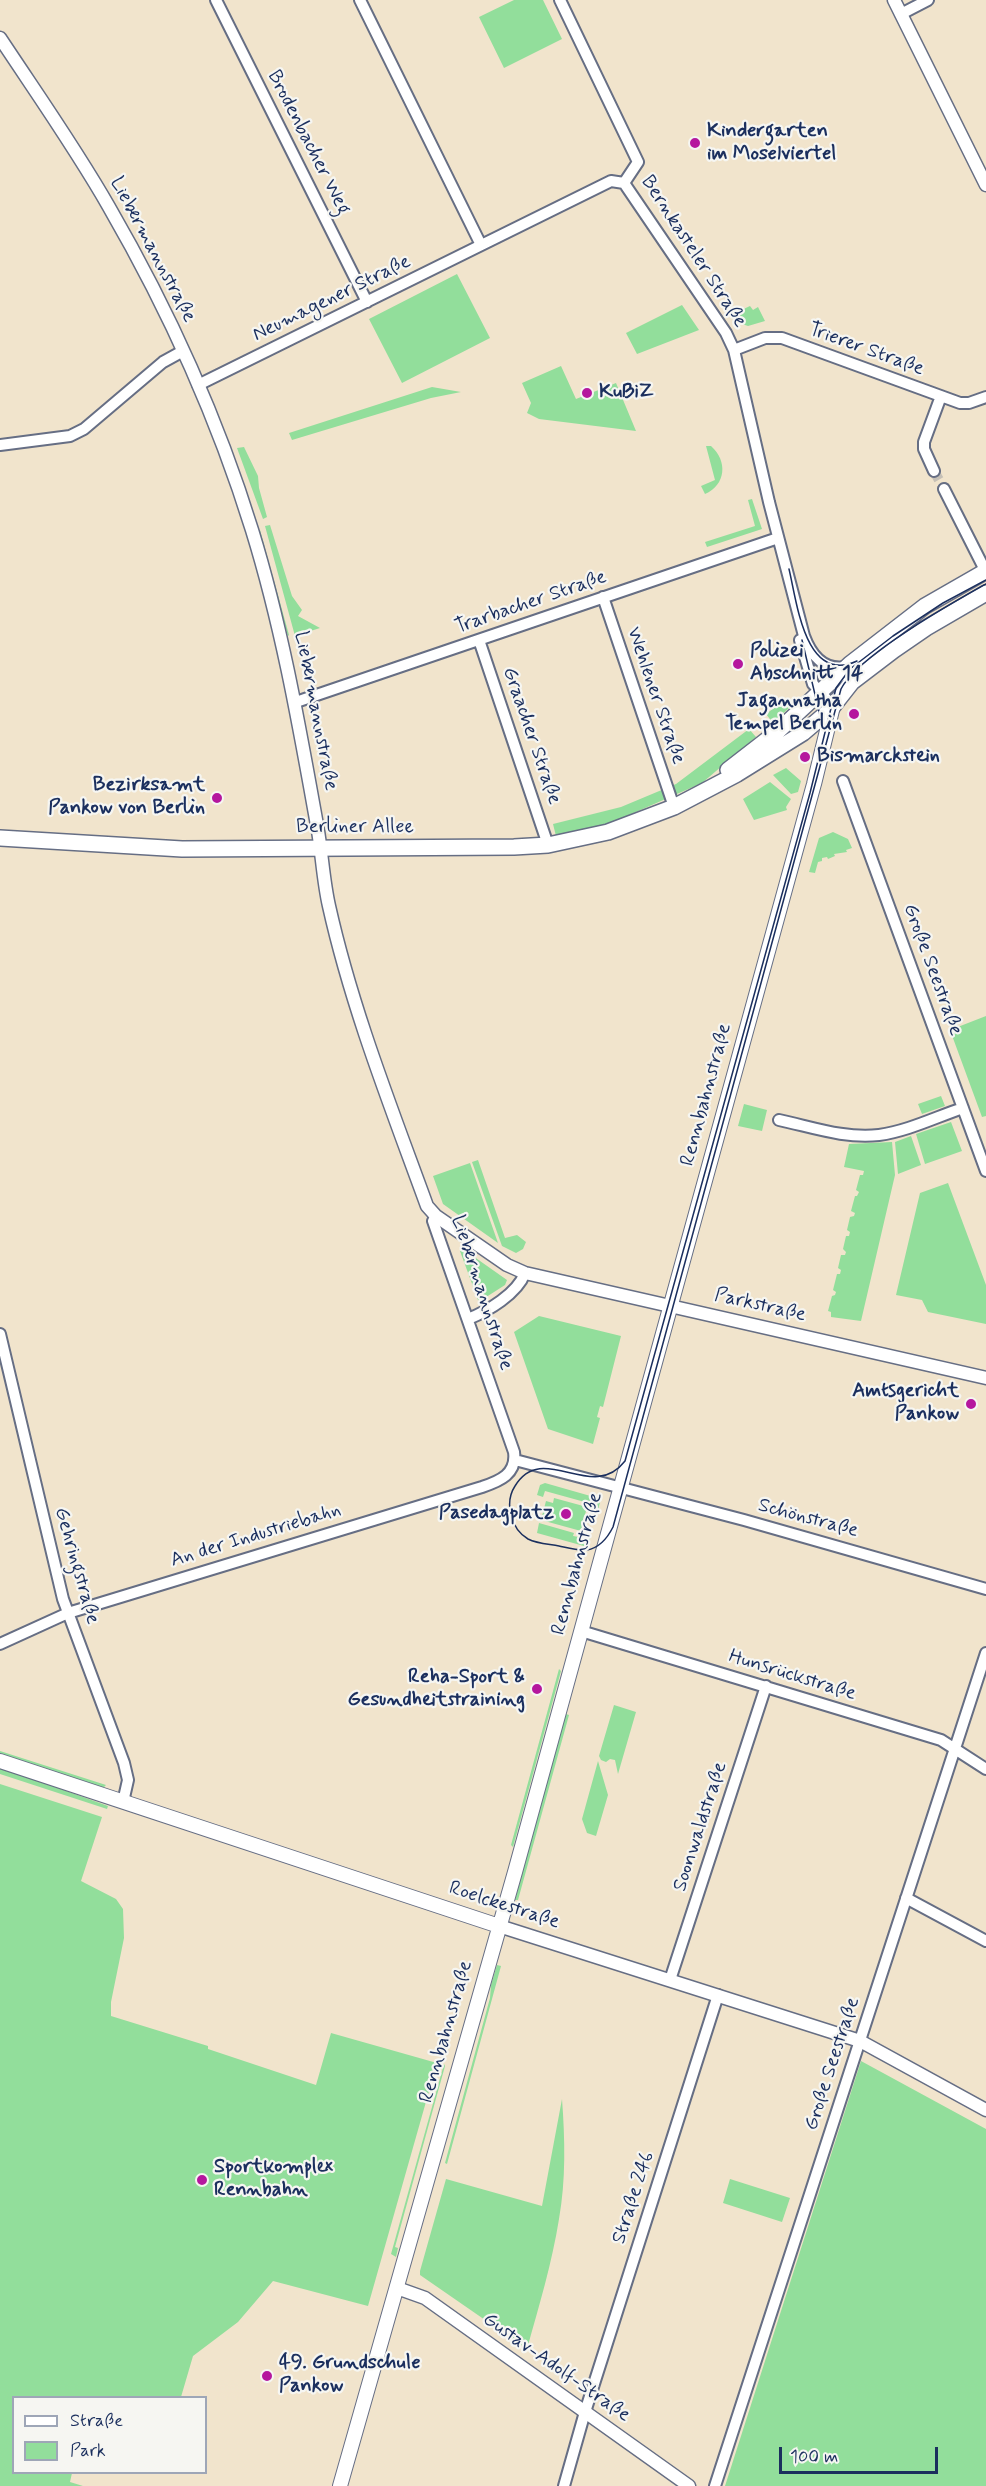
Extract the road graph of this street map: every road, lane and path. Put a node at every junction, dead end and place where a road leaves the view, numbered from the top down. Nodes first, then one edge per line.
1 (216, 0) edge
2 (360, 0) edge
3 (560, 0) edge
4 (894, 0) edge
5 (928, 0) edge
6 (901, 14) junction
7 (0, 38) edge
8 (624, 183) junction
9 (986, 185) edge
10 (481, 245) junction
11 (367, 302) junction
12 (734, 350) junction
13 (183, 351) junction
14 (198, 385) junction
15 (941, 396) junction
16 (986, 396) edge
17 (0, 445) edge
18 (934, 471) tunnel mouth
19 (944, 489) tunnel mouth
20 (778, 538) junction
21 (986, 571) edge
22 (986, 592) edge
23 (603, 597) junction
24 (796, 610) junction
25 (479, 640) junction
26 (860, 656) junction
27 (846, 667) junction
28 (819, 691) junction
29 (296, 702) junction
30 (833, 706) junction
31 (843, 781) dead end
32 (700, 792) junction
33 (674, 807) junction
34 (0, 838) edge
35 (548, 845) junction
36 (321, 849) junction
37 (963, 1108) junction
38 (779, 1120) dead end
39 (986, 1171) edge
40 (436, 1216) junction
41 (525, 1273) junction
42 (672, 1305) junction
43 (468, 1319) junction
44 (0, 1334) edge
45 (986, 1378) edge
46 (515, 1460) junction
47 (620, 1489) junction
48 (986, 1589) edge
49 (68, 1613) junction
50 (581, 1631) junction
51 (0, 1644) edge
52 (986, 1653) edge
53 (766, 1686) junction
54 (955, 1749) junction
55 (0, 1761) edge
56 (986, 1769) edge
57 (123, 1802) junction
58 (906, 1898) junction
59 (499, 1926) junction
60 (986, 1941) edge
61 (670, 1980) junction
62 (718, 1995) junction
63 (860, 2041) junction
64 (986, 2110) edge
65 (397, 2288) junction
66 (585, 2412) junction
67 (340, 2486) edge
68 (564, 2486) edge
69 (689, 2486) edge
70 (715, 2486) edge

1 - 11 street, Brodenbacher Weg
2 - 10 street
3 - 8 street, Bernkasteler Straße
4 - 6 street
5 - 6 street
6 - 9 street
7 - 13 street, Liebermannstraße
8 - 10 street, Neumagener Straße
8 - 12 street, Bernkasteler Straße
10 - 11 street, Neumagener Straße
11 - 14 street, Neumagener Straße
12 - 15 street, Trierer Straße
12 - 20 street, Bernkasteler Straße
13 - 14 street, Liebermannstraße
13 - 17 street
14 - 29 street, Liebermannstraße
15 - 16 street, Trierer Straße
15 - 18 street
19 - 21 street
20 - 23 street, Trarbacher Straße
20 - 24 street, Bernkasteler Straße
21 - 26 main road, Berliner Allee
22 - 30 main road, Berliner Allee
23 - 25 street, Trarbacher Straße
23 - 33 street, Wehlener Straße
24 - 27 street, Bernkasteler Straße
24 - 28 street, Bernkasteler Straße
25 - 29 street, Trarbacher Straße
25 - 35 street, Graacher Straße
26 - 27 main road, Berliner Allee
26 - 30 main road, Rennbahnstraße
27 - 28 main road, Berliner Allee
28 - 30 street, Bernkasteler Straße
28 - 32 main road, Berliner Allee
29 - 36 street, Liebermannstraße
30 - 32 main road, Berliner Allee
30 - 42 main road, Rennbahnstraße
31 - 37 street, Große Seestraße
32 - 33 main road, Berliner Allee
33 - 35 main road, Berliner Allee
34 - 36 main road, Berliner Allee
35 - 36 main road, Berliner Allee
36 - 40 street, Liebermannstraße
37 - 38 street
37 - 39 street, Große Seestraße
40 - 41 street, Parkstraße
40 - 43 street, Liebermannstraße
41 - 42 street, Parkstraße
41 - 43 street
42 - 45 street, Parkstraße
42 - 47 main road, Rennbahnstraße
43 - 46 street, Liebermannstraße
44 - 49 street, Gehringstraße
46 - 47 street
46 - 49 street, An der Industriebahn
47 - 48 street, Schönstraße
47 - 50 main road, Rennbahnstraße
49 - 51 street, An der Industriebahn
49 - 57 street, Gehringstraße
50 - 53 street, Hunsrückstraße
50 - 59 main road, Rennbahnstraße
52 - 54 street, Große Seestraße
53 - 54 street, Hunsrückstraße
53 - 61 street, Soonwaldstraße
54 - 56 street, Hunsrückstraße
54 - 58 street, Große Seestraße
55 - 57 main road, Roelckestraße
57 - 59 main road, Roelckestraße
58 - 60 street
58 - 63 street, Große Seestraße
59 - 61 street, Roelckestraße
59 - 65 main road, Rennbahnstraße
61 - 62 street, Roelckestraße
62 - 63 street, Roelckestraße
62 - 66 street, Straße 246
63 - 64 street, Roelckestraße
63 - 70 street, Große Seestraße
65 - 66 street, Gustav-Adolf-Straße
65 - 67 main road, Rennbahnstraße
66 - 68 street, Straße 246
66 - 69 street, Gustav-Adolf-Straße

